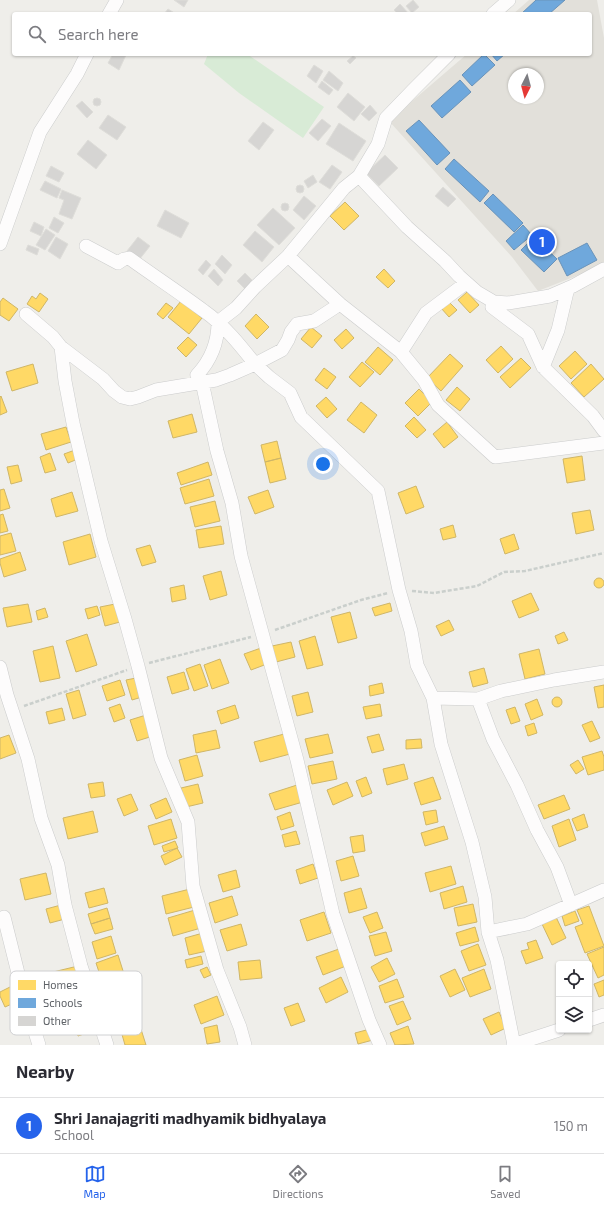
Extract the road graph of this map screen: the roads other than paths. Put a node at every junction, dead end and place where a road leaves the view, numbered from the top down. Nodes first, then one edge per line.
1 (117, 0) edge
2 (509, 0) edge
3 (110, 12) edge
4 (495, 12) edge
5 (86, 56) edge
6 (447, 56) edge
7 (359, 176) junction
8 (0, 244) edge
9 (86, 246) dead end
10 (288, 256) junction
11 (604, 269) edge
12 (466, 282) junction
13 (568, 288) junction
14 (494, 302) junction
15 (340, 304) junction
16 (26, 314) dead end
17 (218, 322) junction
18 (61, 347) junction
19 (401, 352) junction
20 (255, 364) junction
21 (543, 367) junction
22 (202, 382) junction
23 (604, 431) edge
24 (604, 443) edge
25 (0, 667) edge
26 (604, 672) edge
27 (433, 698) junction
28 (478, 698) junction
29 (604, 890) edge
30 (572, 905) junction
31 (4, 918) dead end
32 (488, 932) junction
33 (17, 971) edge
34 (83, 971) edge
35 (604, 1015) edge
36 (592, 1019) edge
37 (556, 1031) edge
38 (36, 1035) edge
39 (105, 1035) edge
40 (39, 1045) edge
41 (108, 1045) edge
42 (245, 1045) edge
43 (380, 1045) edge
44 (513, 1045) edge

1 - 3 street
2 - 4 street
5 - 8 street
6 - 7 street
7 - 10 street
7 - 12 street
9 - 17 street
10 - 15 street
10 - 17 street
11 - 13 street
12 - 14 street
12 - 19 street
13 - 14 street
13 - 21 street
14 - 21 street
15 - 19 street
15 - 20 street
16 - 18 street
17 - 20 street
17 - 22 street
18 - 22 street
18 - 42 street
19 - 24 street
20 - 22 street
20 - 27 street
21 - 23 street
22 - 43 street
25 - 34 street
26 - 28 street
27 - 28 street
27 - 32 street
28 - 30 street
29 - 30 street
30 - 32 street
31 - 33 street
32 - 44 street
35 - 36 street
37 - 44 street
38 - 40 street
39 - 41 street

